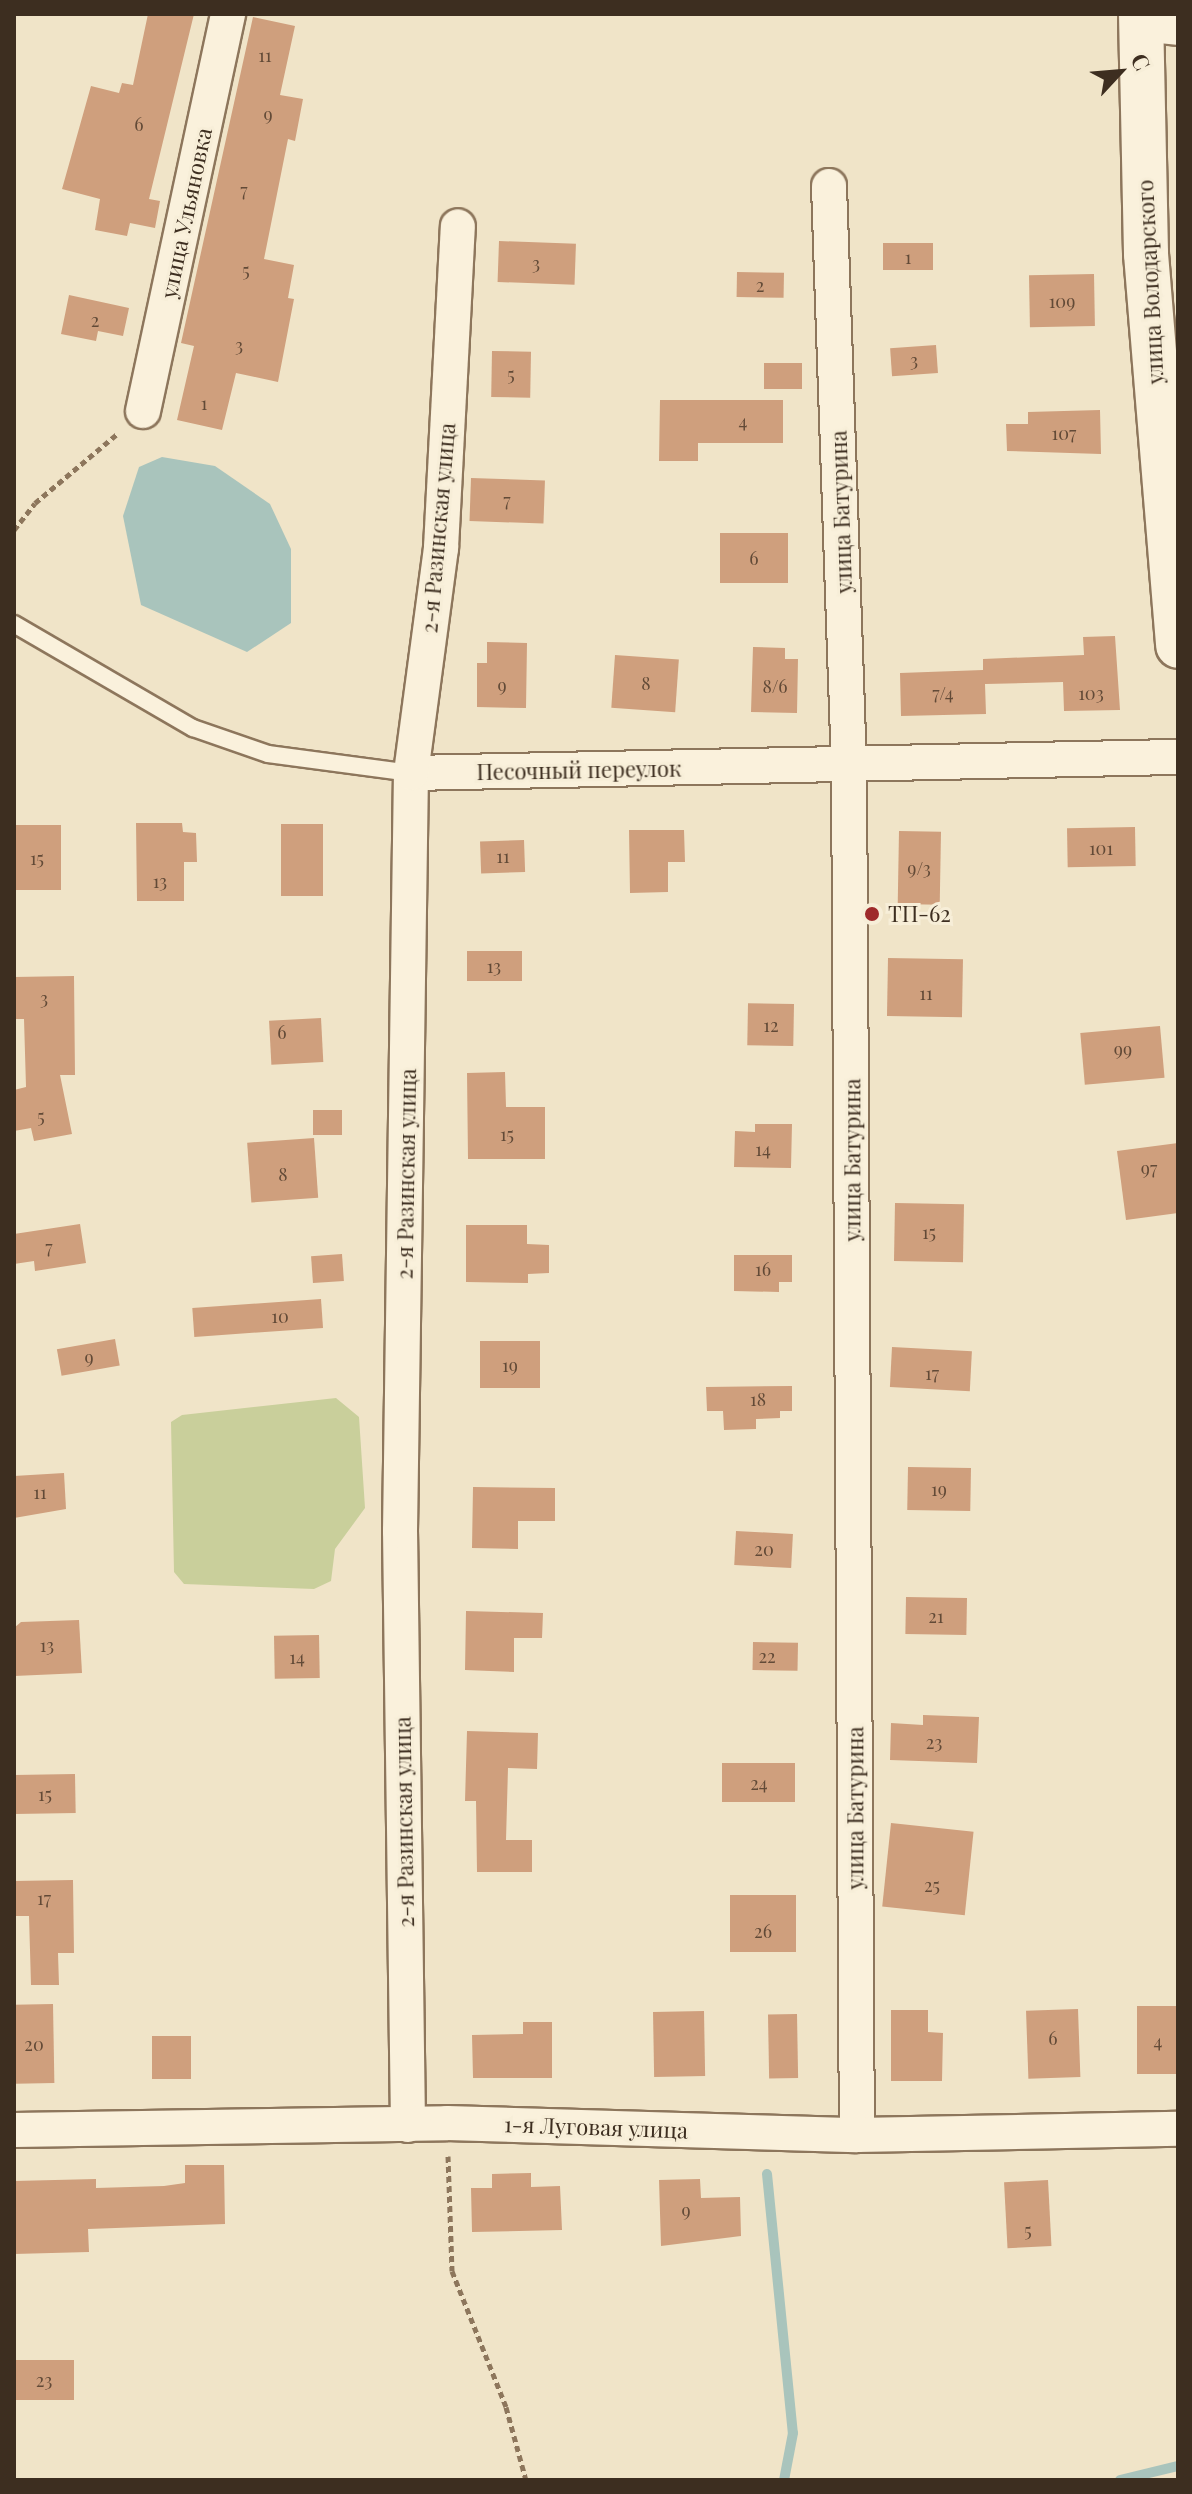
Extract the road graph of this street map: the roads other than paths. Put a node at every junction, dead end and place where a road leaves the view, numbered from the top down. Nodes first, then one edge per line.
1 (228, 14) edge
2 (1153, 22) edge
3 (829, 186) dead end
4 (458, 226) dead end
5 (143, 411) road end
6 (14, 624) edge
7 (1178, 646) edge
8 (1178, 757) edge
9 (849, 766) junction
10 (411, 773) junction
11 (408, 2125) junction
12 (1178, 2129) edge
13 (14, 2130) edge
14 (857, 2135) junction

1 - 5 street, улица Ульяновка
2 - 7 main road, улица Володарского
3 - 9 street, улица Батурина
4 - 10 street, 2-я Разинская улица
6 - 10 lane, Песочный переулок
8 - 9 street, Песочный переулок
9 - 10 street, Песочный переулок
9 - 14 street, улица Батурина
10 - 11 street, 2-я Разинская улица
11 - 13 street, 1-я Луговая улица
11 - 14 street, 1-я Луговая улица
12 - 14 street, 1-я Луговая улица

